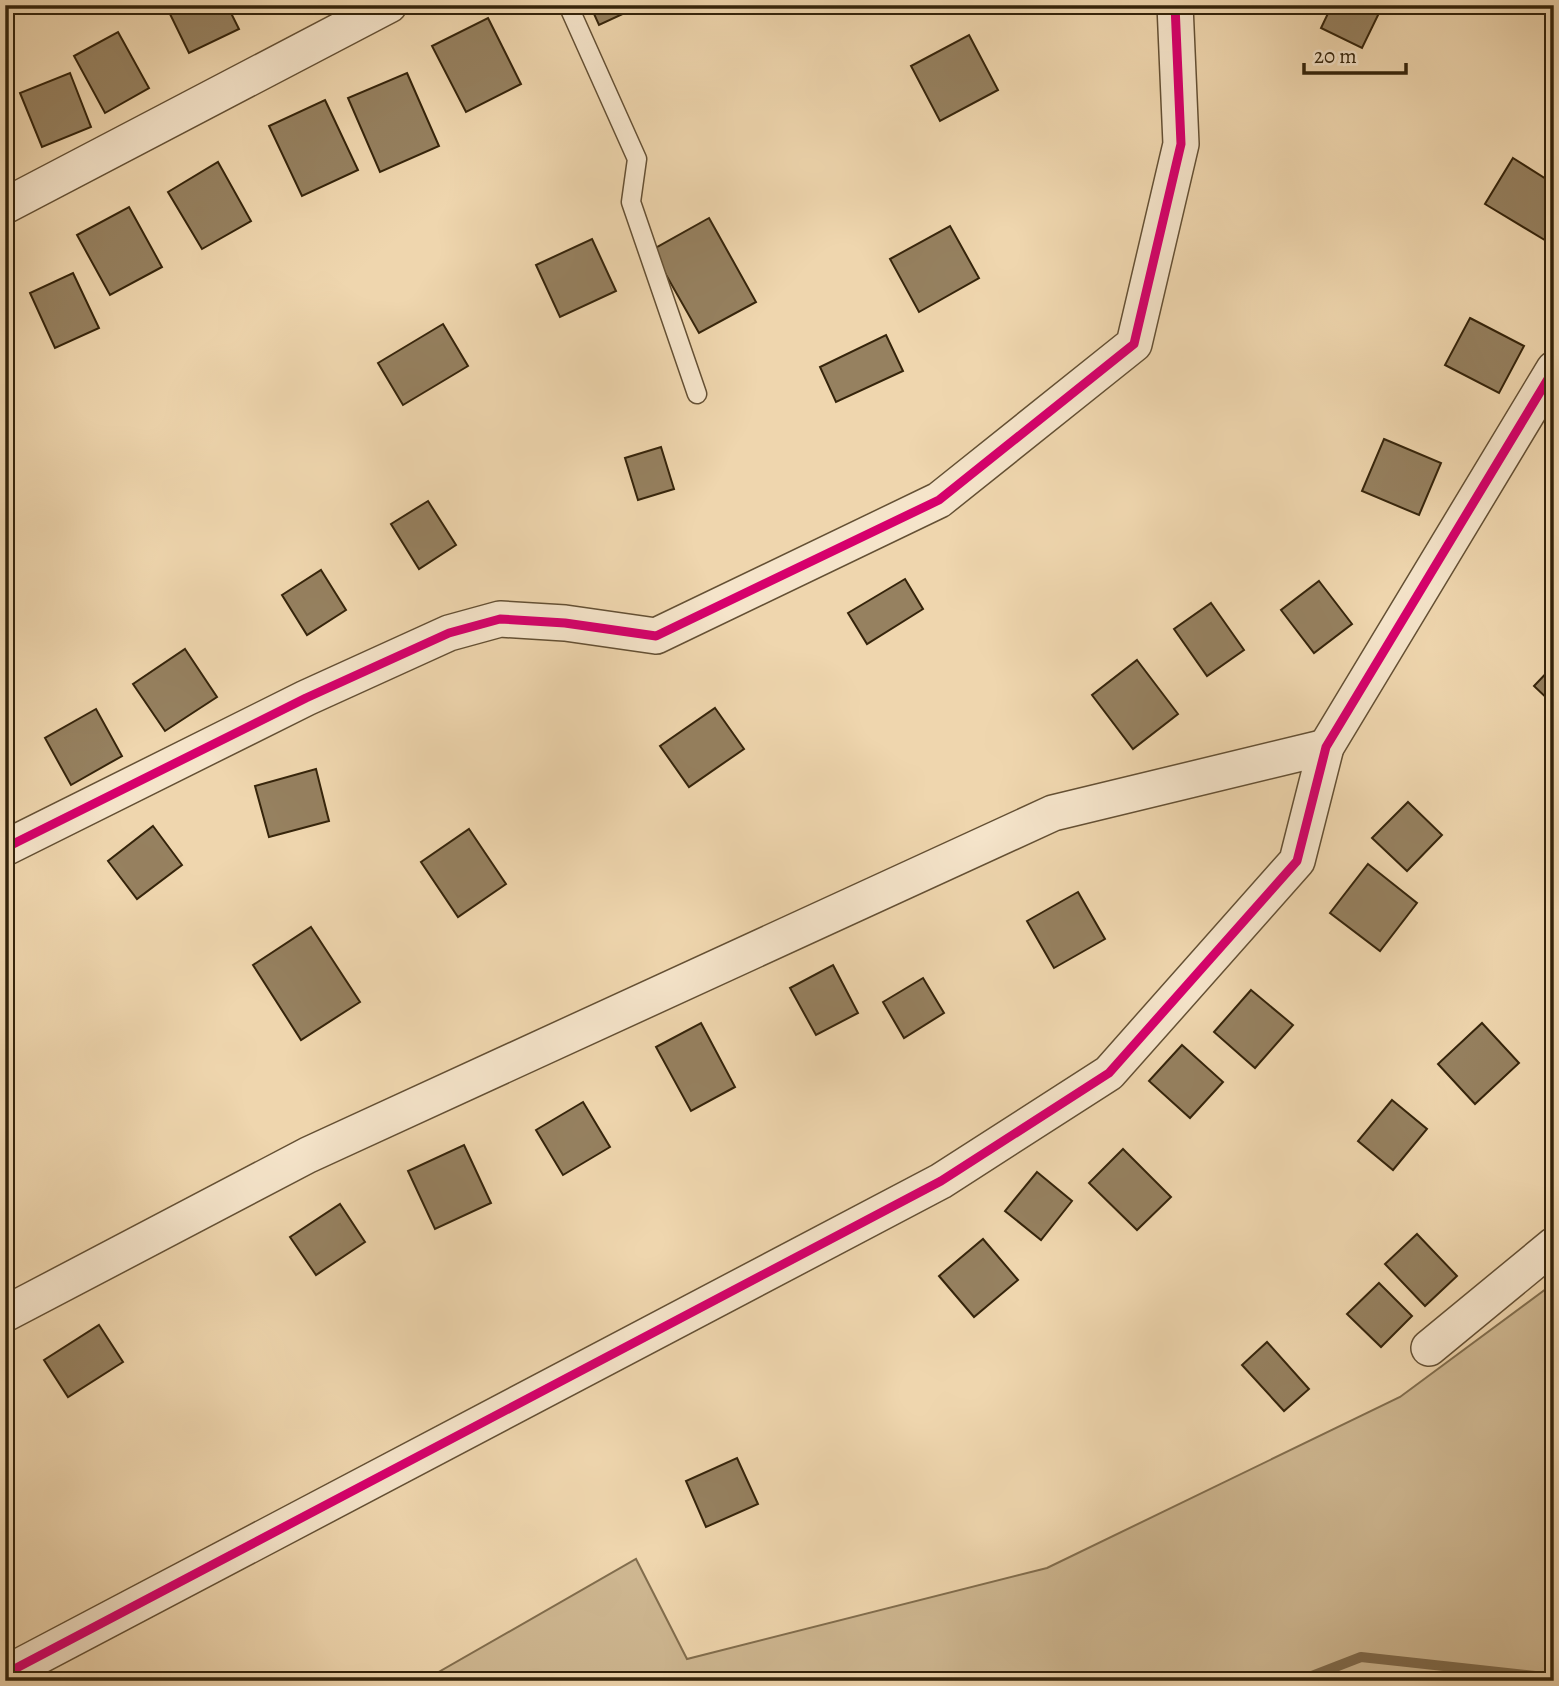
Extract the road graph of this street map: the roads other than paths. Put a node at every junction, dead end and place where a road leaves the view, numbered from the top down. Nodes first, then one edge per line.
1 (389, 5) edge
2 (568, 5) edge
3 (1175, 5) edge
4 (5, 206) edge
5 (1554, 369) edge
6 (697, 394) dead end
7 (1326, 747) junction
8 (5, 848) edge
9 (1554, 1245) edge
10 (5, 1314) edge
11 (1429, 1348) dead end
12 (5, 1674) edge

1 - 4 street
2 - 6 lane
3 - 8 street
5 - 7 street
7 - 10 street
7 - 12 street
9 - 11 street

